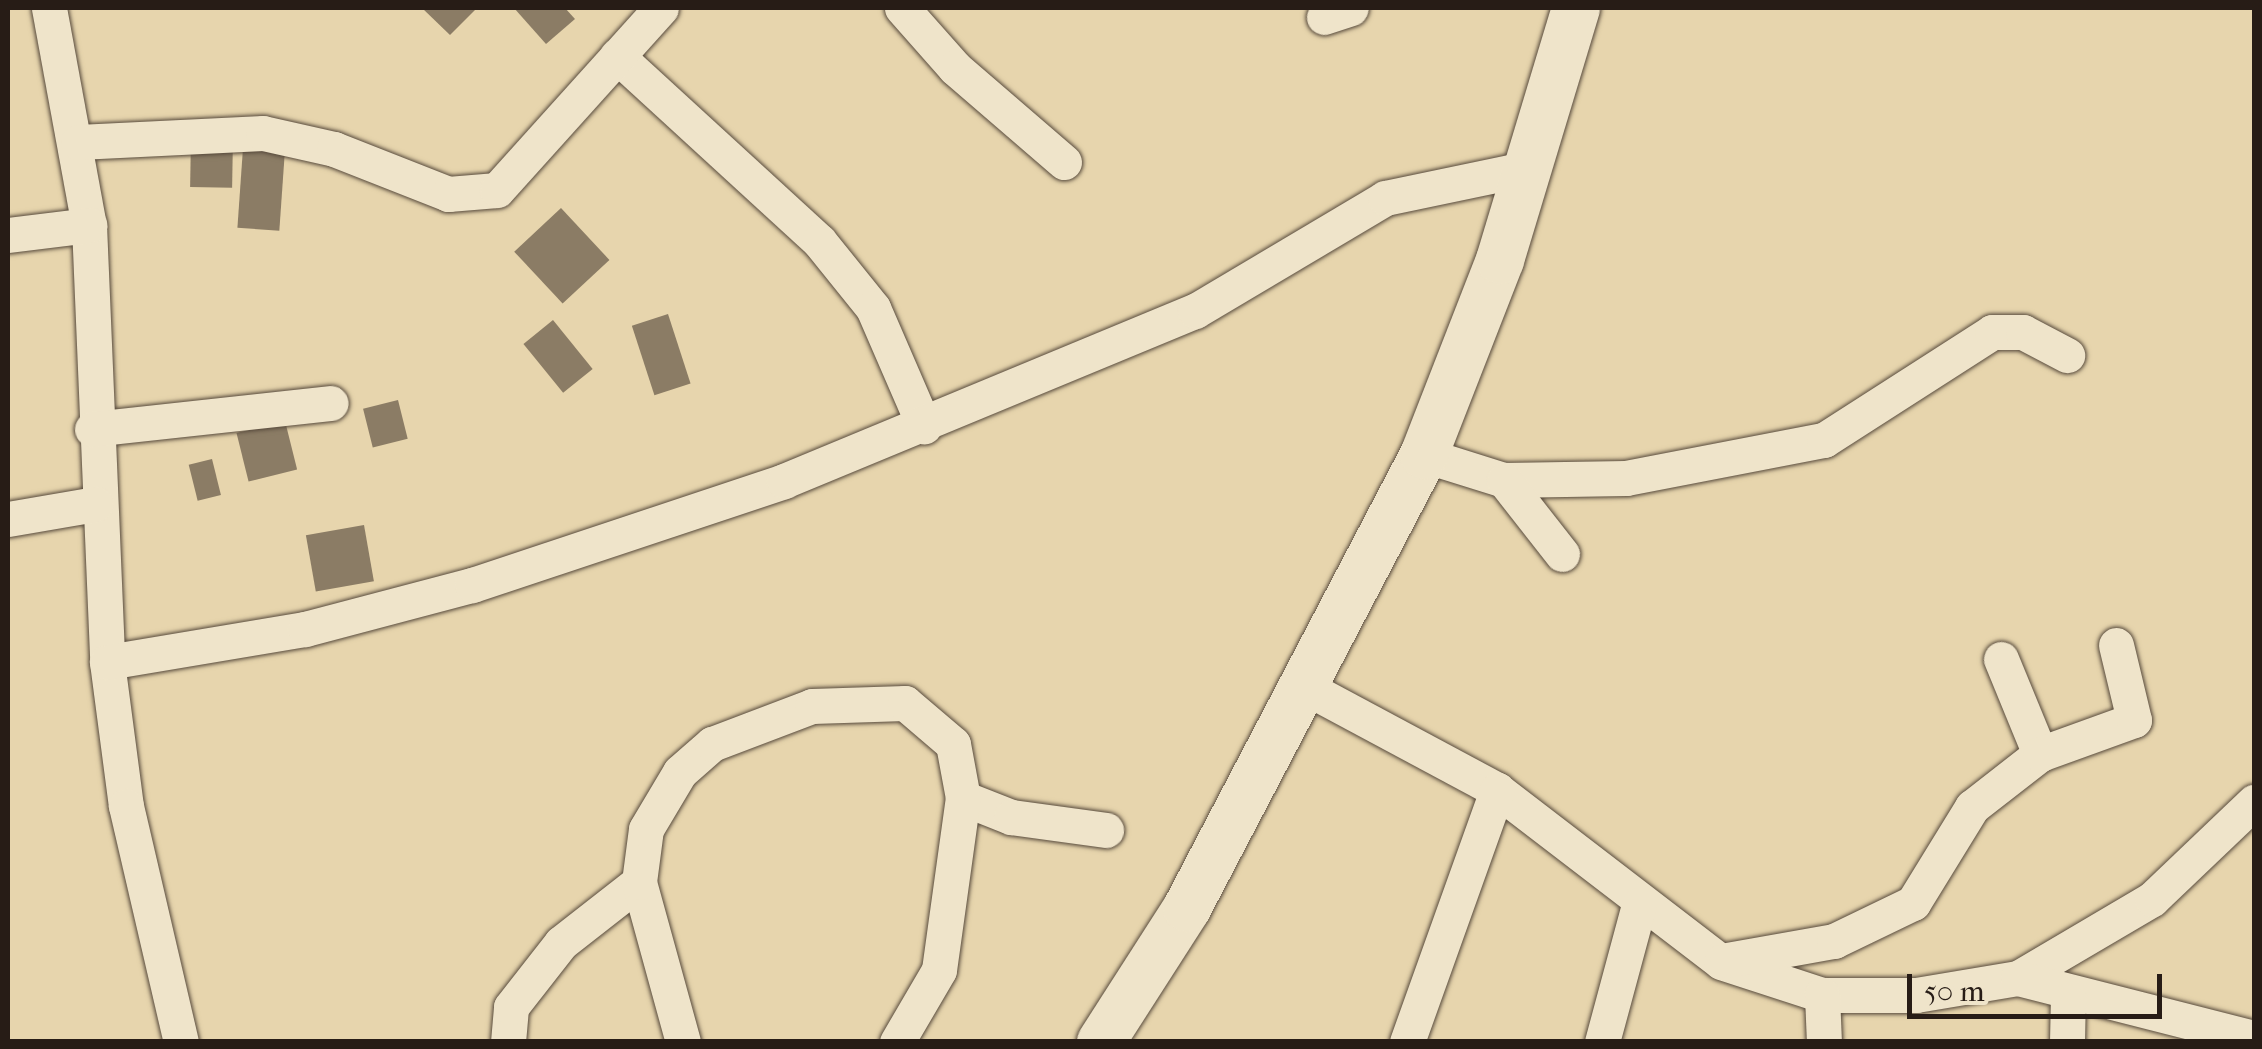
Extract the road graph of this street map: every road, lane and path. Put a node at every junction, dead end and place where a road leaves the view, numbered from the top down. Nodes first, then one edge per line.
1 (49, 8) edge
2 (660, 8) edge
3 (902, 8) edge
4 (1576, 8) edge
5 (616, 56) junction
6 (78, 142) junction
7 (1064, 162) dead end
8 (1528, 168) junction
9 (89, 226) junction
10 (8, 235) edge
11 (2067, 355) dead end
12 (331, 403) dead end
13 (924, 426) junction
14 (92, 430) junction
15 (1424, 454) junction
16 (1504, 480) junction
17 (96, 504) junction
18 (8, 519) edge
19 (1562, 554) dead end
20 (2116, 645) dead end
21 (2001, 659) dead end
22 (107, 662) junction
23 (1305, 687) junction
24 (2040, 754) junction
25 (1497, 790) junction
26 (963, 798) junction
27 (2254, 802) edge
28 (1106, 830) dead end
29 (639, 882) junction
30 (1639, 905) junction
31 (1721, 962) junction
32 (2018, 978) junction
33 (2068, 994) junction
34 (1822, 995) junction
35 (2254, 1038) edge
36 (181, 1042) edge
37 (508, 1042) edge
38 (683, 1042) edge
39 (897, 1042) edge
40 (1100, 1042) edge
41 (1407, 1042) edge
42 (1602, 1042) edge
43 (1824, 1042) edge
44 (2067, 1042) edge

1 - 6 street
2 - 5 street
3 - 7 street
4 - 8 street
5 - 6 street
5 - 13 street
6 - 9 street
8 - 13 street
8 - 15 street
9 - 10 street
9 - 14 street
11 - 16 street
12 - 14 street
13 - 22 street
14 - 17 street
15 - 16 street
15 - 23 street
16 - 19 street
17 - 18 street
17 - 22 street
20 - 24 street
21 - 24 street
22 - 36 street
23 - 25 street
23 - 40 street
24 - 31 street
25 - 30 street
25 - 41 street
26 - 28 street
26 - 29 street
26 - 39 street
27 - 32 street
29 - 37 street
29 - 38 street
30 - 31 street
30 - 42 street
31 - 34 street
32 - 33 street
32 - 34 street
33 - 35 street
33 - 44 street
34 - 43 street

